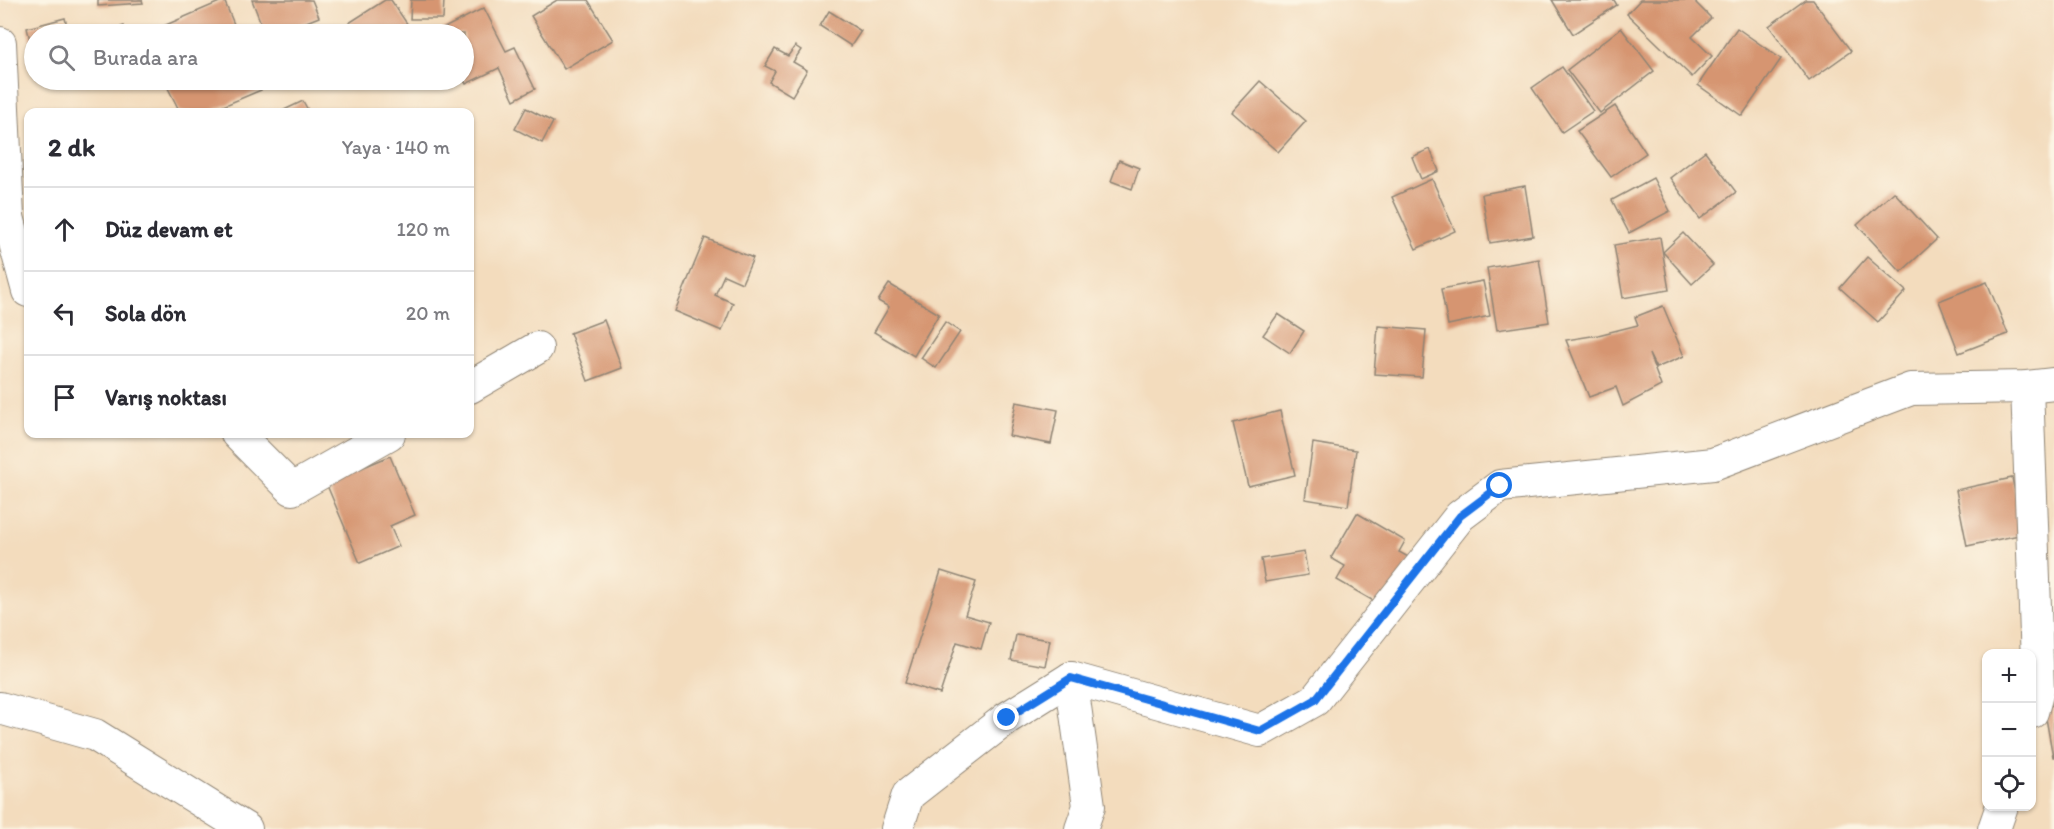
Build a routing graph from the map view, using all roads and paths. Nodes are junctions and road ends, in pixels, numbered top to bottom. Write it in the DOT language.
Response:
graph roads {
  1 [pos="0,43"];
  2 [pos="24,276"];
  3 [pos="537,348"];
  4 [pos="474,385"];
  5 [pos="2041,385"];
  6 [pos="241,438"];
  7 [pos="382,438"];
  8 [pos="1071,678"];
  9 [pos="2034,703"];
  10 [pos="0,708"];
  11 [pos="2001,811"];
  12 [pos="246,829"];
  13 [pos="897,829"];
  14 [pos="1081,829"];
  15 [pos="1994,829"];
  1 -- 2 [label="street"];
  3 -- 4 [label="street"];
  5 -- 8 [label="street"];
  5 -- 9 [label="street"];
  6 -- 7 [label="street"];
  8 -- 13 [label="street"];
  8 -- 14 [label="street"];
  10 -- 12 [label="street"];
  11 -- 15 [label="street"];
}
